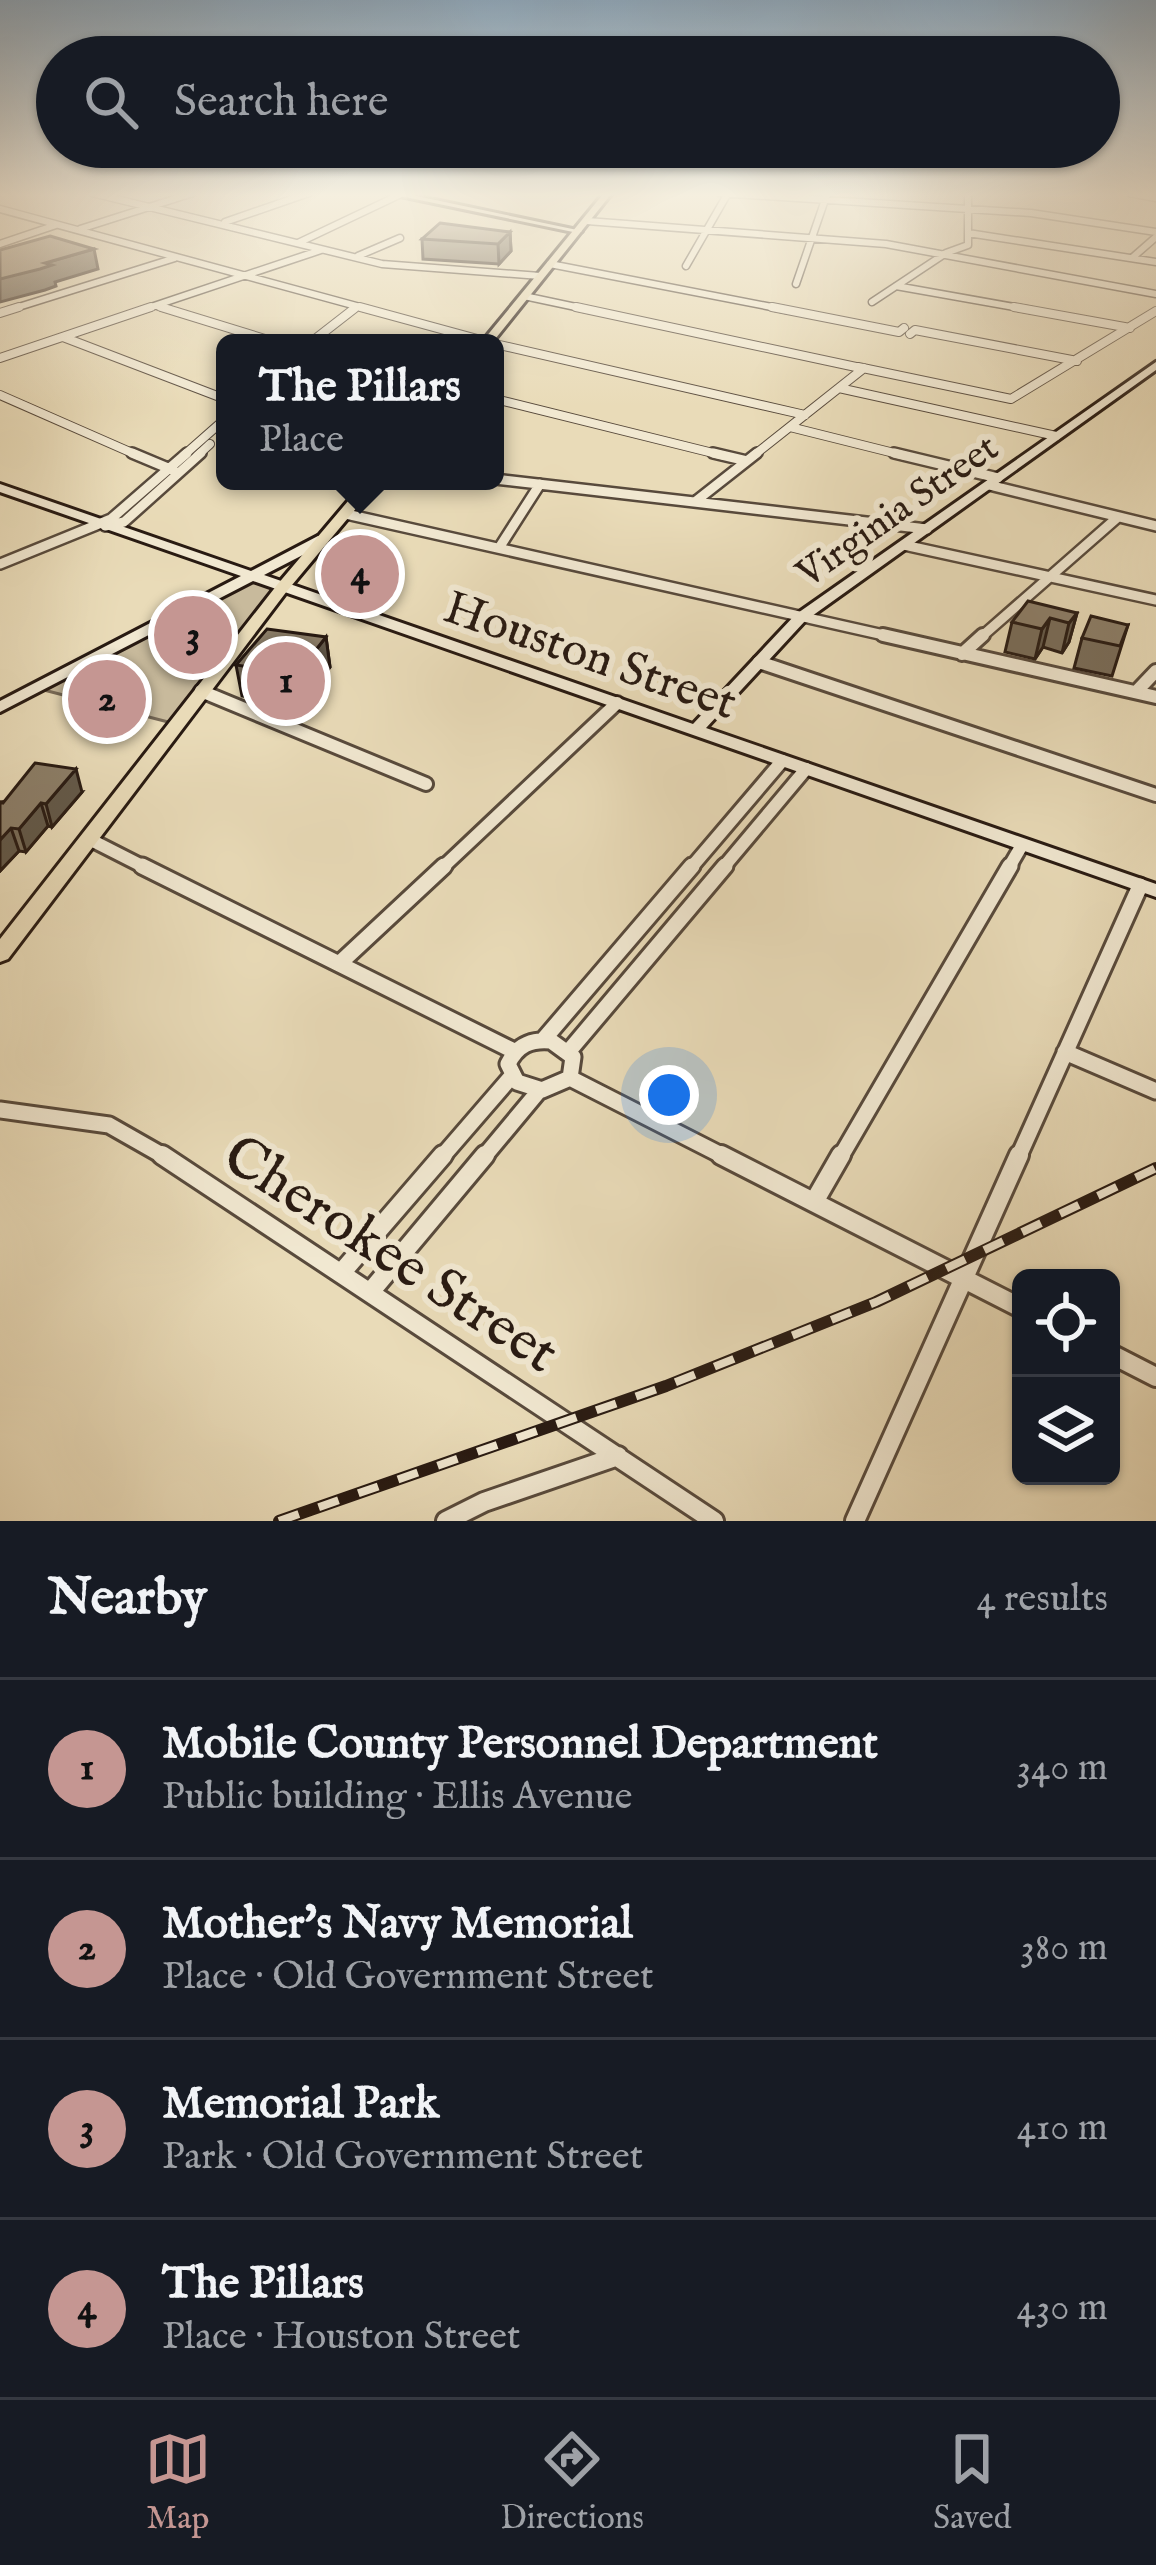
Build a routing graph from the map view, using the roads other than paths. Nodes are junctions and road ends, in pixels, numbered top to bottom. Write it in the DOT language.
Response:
graph roads {
  1 [pos="158,264"];
  2 [pos="199,264"];
  3 [pos="278,264"];
  4 [pos="385,264"];
  5 [pos="550,264"];
  6 [pos="562,264"];
  7 [pos="803,264"];
  8 [pos="929,264"];
  9 [pos="991,264"];
  10 [pos="242,276"];
  11 [pos="540,276"];
  12 [pos="796,284"];
  13 [pos="896,286"];
  14 [pos="1156,294"];
  15 [pos="524,296"];
  16 [pos="872,302"];
  17 [pos="156,305"];
  18 [pos="354,308"];
  19 [pos="1156,311"];
  20 [pos="0,313"];
  21 [pos="1130,328"];
  22 [pos="906,331"];
  23 [pos="249,334"];
  24 [pos="321,334"];
  25 [pos="329,334"];
  26 [pos="455,334"];
  27 [pos="497,334"];
  28 [pos="62,337"];
  29 [pos="504,346"];
  30 [pos="0,358"];
  31 [pos="1075,363"];
  32 [pos="1156,365"];
  33 [pos="859,368"];
  34 [pos="839,388"];
  35 [pos="0,395"];
  36 [pos="216,396"];
  37 [pos="504,401"];
  38 [pos="805,415"];
  39 [pos="790,427"];
  40 [pos="216,428"];
  41 [pos="1057,436"];
  42 [pos="216,437"];
  43 [pos="747,461"];
  44 [pos="174,470"];
  45 [pos="504,479"];
  46 [pos="993,482"];
  47 [pos="540,484"];
  48 [pos="0,488"];
  49 [pos="365,490"];
  50 [pos="696,501"];
  51 [pos="346,514"];
  52 [pos="1118,517"];
  53 [pos="102,524"];
  54 [pos="1156,526"];
  55 [pos="927,529"];
  56 [pos="323,539"];
  57 [pos="904,545"];
  58 [pos="499,548"];
  59 [pos="0,568"];
  60 [pos="252,576"];
  61 [pos="1048,577"];
  62 [pos="282,588"];
  63 [pos="1156,600"];
  64 [pos="800,617"];
  65 [pos="962,655"];
  66 [pos="759,662"];
  67 [pos="1156,671"];
  68 [pos="201,692"];
  69 [pos="1136,692"];
  70 [pos="1156,697"];
  71 [pos="617,703"];
  72 [pos="0,706"];
  73 [pos="695,731"];
  74 [pos="782,761"];
  75 [pos="806,769"];
  76 [pos="426,784"];
  77 [pos="1156,795"];
  78 [pos="89,839"];
  79 [pos="1022,845"];
  80 [pos="1148,888"];
  81 [pos="664,899"];
  82 [pos="689,909"];
  83 [pos="0,954"];
  84 [pos="340,963"];
  85 [pos="544,1040"];
  86 [pos="514,1051"];
  87 [pos="569,1051"];
  88 [pos="1065,1052"];
  89 [pos="511,1077"];
  90 [pos="570,1078"];
  91 [pos="1156,1091"];
  92 [pos="538,1092"];
  93 [pos="0,1110"];
  94 [pos="814,1202"];
  95 [pos="344,1271"];
  96 [pos="963,1279"];
  97 [pos="372,1290"];
  98 [pos="1012,1304"];
  99 [pos="1120,1359"];
  100 [pos="1156,1377"];
  101 [pos="618,1456"];
  102 [pos="446,1521"];
  103 [pos="713,1521"];
  104 [pos="855,1521"];
  1 -- 20 [label="street"];
  2 -- 10 [label="street"];
  3 -- 10 [label="street"];
  4 -- 11 [label="street"];
  5 -- 11 [label="main road"];
  6 -- 22 [label="street"];
  7 -- 12 [label="street"];
  8 -- 13 [label="street"];
  9 -- 14 [label="street"];
  10 -- 17 [label="street"];
  10 -- 18 [label="street"];
  11 -- 15 [label="main road"];
  13 -- 16 [label="street"];
  13 -- 21 [label="street"];
  15 -- 27 [label="main road"];
  15 -- 33 [label="street"];
  17 -- 23 [label="street"];
  17 -- 28 [label="street"];
  18 -- 24 [label="street"];
  18 -- 25 [label="street"];
  18 -- 26 [label="street"];
  19 -- 21 [label="street"];
  21 -- 31 [label="street"];
  28 -- 30 [label="street"];
  28 -- 36 [label="street"];
  29 -- 38 [label="street"];
  31 -- 31 [label="street"];
  31 -- 33 [label="street"];
  32 -- 41 [label="street, Virginia Street"];
  33 -- 34 [label="street"];
  34 -- 38 [label="street"];
  34 -- 41 [label="street"];
  35 -- 44 [label="street"];
  37 -- 43 [label="street"];
  38 -- 39 [label="street"];
  39 -- 43 [label="street"];
  39 -- 46 [label="street"];
  40 -- 44 [label="street"];
  41 -- 46 [label="street, Virginia Street"];
  42 -- 44 [label="street"];
  43 -- 50 [label="street"];
  44 -- 53 [label="street"];
  45 -- 47 [label="street"];
  46 -- 52 [label="street"];
  46 -- 55 [label="street, Virginia Street"];
  47 -- 50 [label="street"];
  47 -- 58 [label="street"];
  48 -- 53 [label="street, Houston Street"];
  49 -- 51 [label="main road"];
  50 -- 55 [label="street"];
  51 -- 56 [label="main road"];
  51 -- 58 [label="street"];
  52 -- 54 [label="street"];
  52 -- 61 [label="street"];
  53 -- 59 [label="street"];
  53 -- 60 [label="street, Houston Street"];
  55 -- 57 [label="street, Virginia Street"];
  56 -- 60 [label="street"];
  56 -- 62 [label="main road"];
  57 -- 61 [label="street"];
  57 -- 64 [label="street, Virginia Street"];
  58 -- 64 [label="street"];
  60 -- 62 [label="street, Houston Street"];
  60 -- 72 [label="street"];
  61 -- 63 [label="street"];
  61 -- 65 [label="street"];
  62 -- 68 [label="main road"];
  62 -- 71 [label="street, Houston Street"];
  64 -- 65 [label="street"];
  64 -- 66 [label="street, Virginia Street"];
  65 -- 69 [label="street"];
  66 -- 73 [label="street, Virginia Street"];
  66 -- 77 [label="street"];
  67 -- 69 [label="street"];
  68 -- 76 [label="street"];
  68 -- 78 [label="main road"];
  69 -- 70 [label="street"];
  71 -- 73 [label="street, Houston Street"];
  71 -- 84 [label="street"];
  73 -- 74 [label="street, Houston Street"];
  74 -- 75 [label="street, Houston Street"];
  74 -- 81 [label="street"];
  75 -- 79 [label="street, Houston Street"];
  75 -- 82 [label="street"];
  78 -- 83 [label="main road"];
  78 -- 84 [label="street"];
  79 -- 80 [label="street, Houston Street"];
  79 -- 94 [label="street"];
  80 -- 88 [label="street"];
  81 -- 82 [label="street"];
  81 -- 85 [label="street"];
  82 -- 87 [label="street"];
  84 -- 86 [label="street"];
  85 -- 86 [label="street"];
  85 -- 87 [label="street"];
  86 -- 89 [label="street"];
  87 -- 90 [label="street"];
  88 -- 91 [label="street"];
  88 -- 96 [label="street"];
  89 -- 92 [label="street"];
  89 -- 95 [label="street"];
  90 -- 92 [label="street"];
  90 -- 94 [label="street"];
  92 -- 97 [label="street"];
  93 -- 95 [label="street, Cherokee Street"];
  94 -- 96 [label="street"];
  95 -- 97 [label="street, Cherokee Street"];
  96 -- 98 [label="street"];
  96 -- 104 [label="street"];
  97 -- 101 [label="street, Cherokee Street"];
  99 -- 100 [label="street"];
  101 -- 102 [label="street"];
  101 -- 103 [label="street, Cherokee Street"];
}
